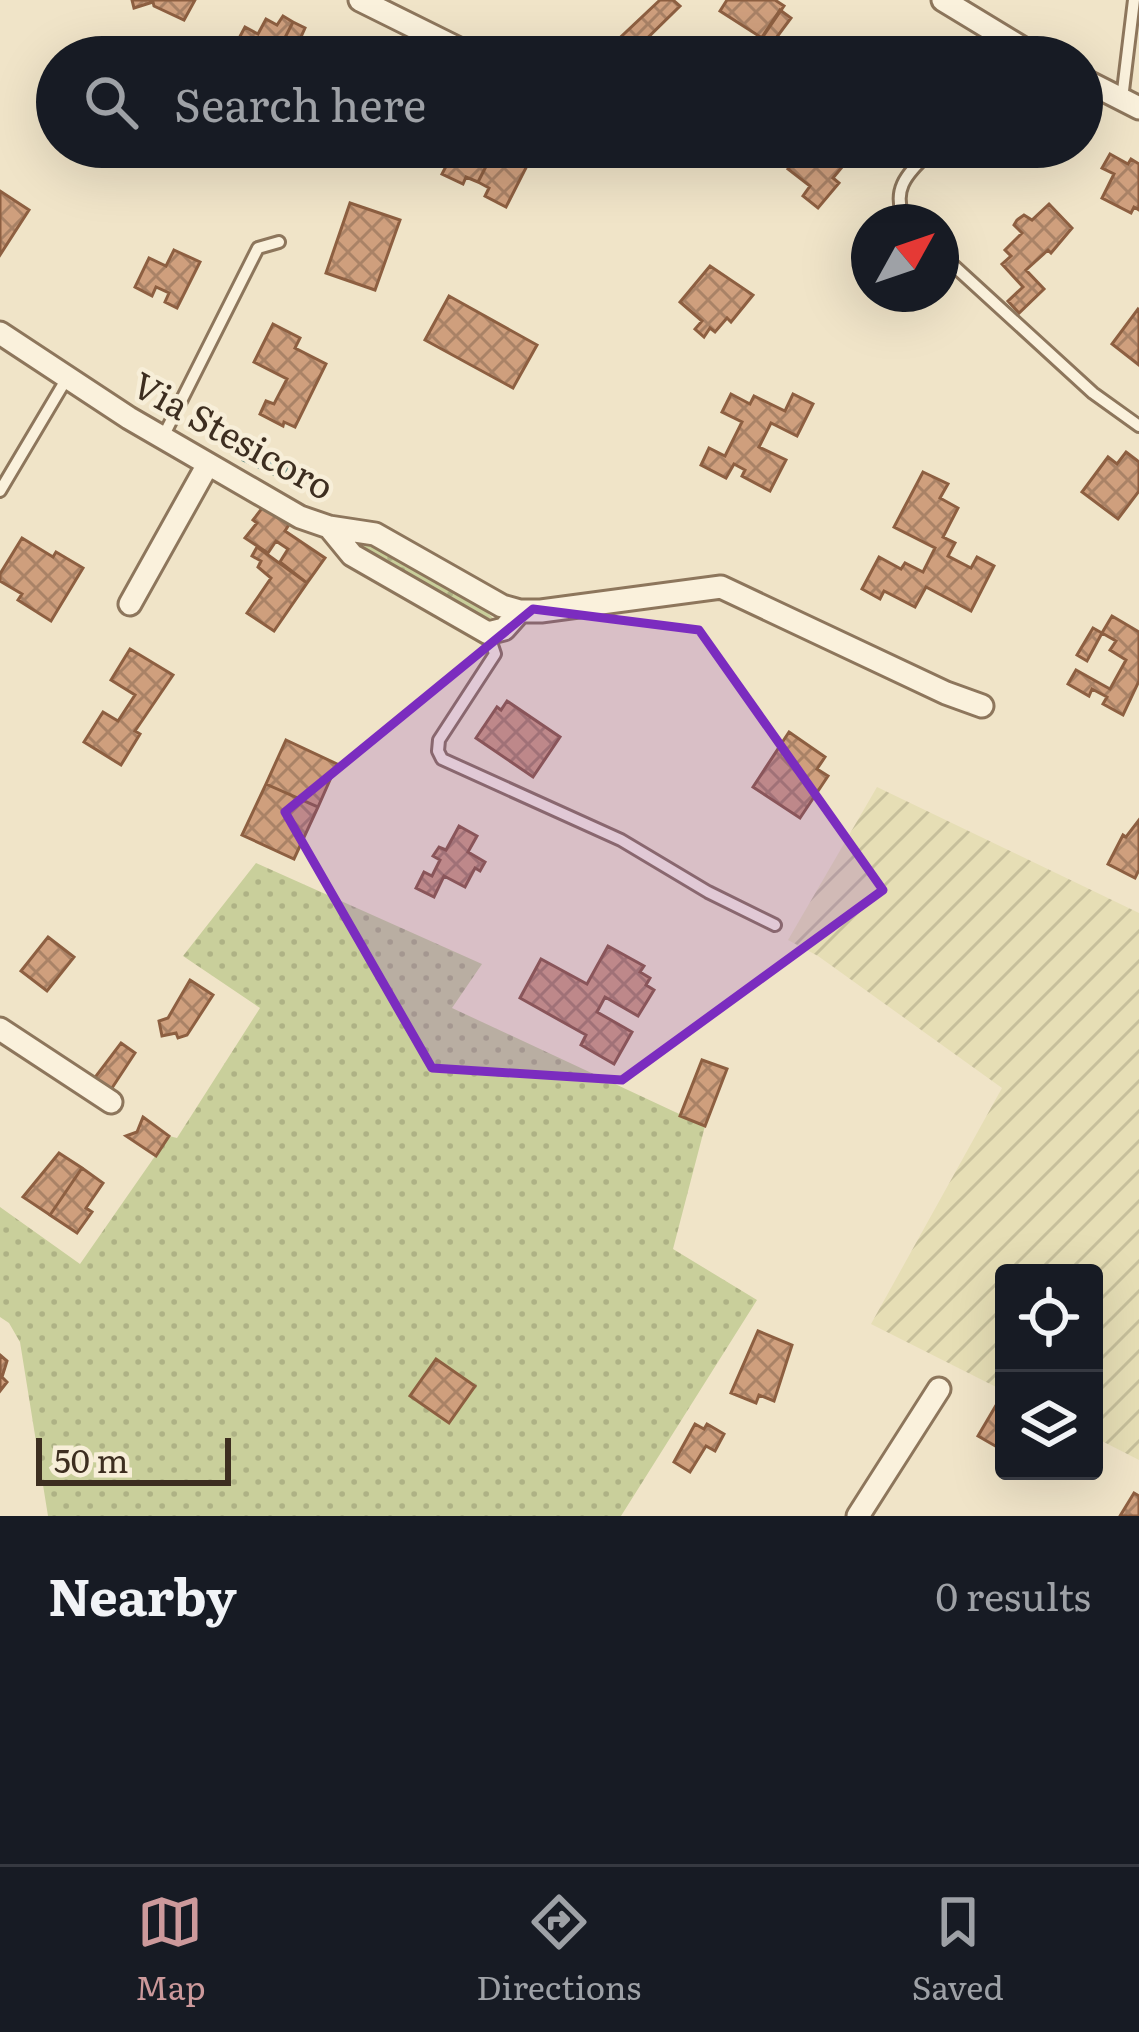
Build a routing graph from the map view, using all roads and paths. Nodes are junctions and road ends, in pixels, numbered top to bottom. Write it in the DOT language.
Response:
graph roads {
  1 [pos="360,0"];
  2 [pos="943,0"];
  3 [pos="1134,0"];
  4 [pos="975,11"];
  5 [pos="433,36"];
  6 [pos="1005,36"];
  7 [pos="1103,90"];
  8 [pos="1131,104"];
  9 [pos="917,168"];
  10 [pos="898,204"];
  11 [pos="279,242"];
  12 [pos="959,270"];
  13 [pos="0,333"];
  14 [pos="67,377"];
  15 [pos="1139,426"];
  16 [pos="163,437"];
  17 [pos="207,466"];
  18 [pos="0,491"];
  19 [pos="329,527"];
  20 [pos="130,604"];
  21 [pos="520,611"];
  22 [pos="488,633"];
  23 [pos="982,706"];
  24 [pos="775,926"];
  25 [pos="0,1029"];
  26 [pos="111,1102"];
  27 [pos="939,1389"];
  28 [pos="858,1516"];
  1 -- 5 [label="street"];
  2 -- 4 [label="street"];
  3 -- 8 [label="lane"];
  4 -- 6 [label="street"];
  7 -- 8 [label="street"];
  9 -- 10 [label="lane"];
  11 -- 16 [label="lane"];
  12 -- 15 [label="lane"];
  13 -- 14 [label="street, Via Stesicoro"];
  14 -- 16 [label="street, Via Stesicoro"];
  14 -- 18 [label="lane"];
  16 -- 17 [label="street, Via Stesicoro"];
  17 -- 19 [label="street, Via Stesicoro"];
  17 -- 20 [label="street"];
  19 -- 21 [label="street, Via Stesicoro"];
  19 -- 22 [label="street"];
  21 -- 22 [label="street"];
  21 -- 23 [label="street, Via Stesicoro"];
  22 -- 24 [label="lane"];
  25 -- 26 [label="street"];
  27 -- 28 [label="street"];
}
